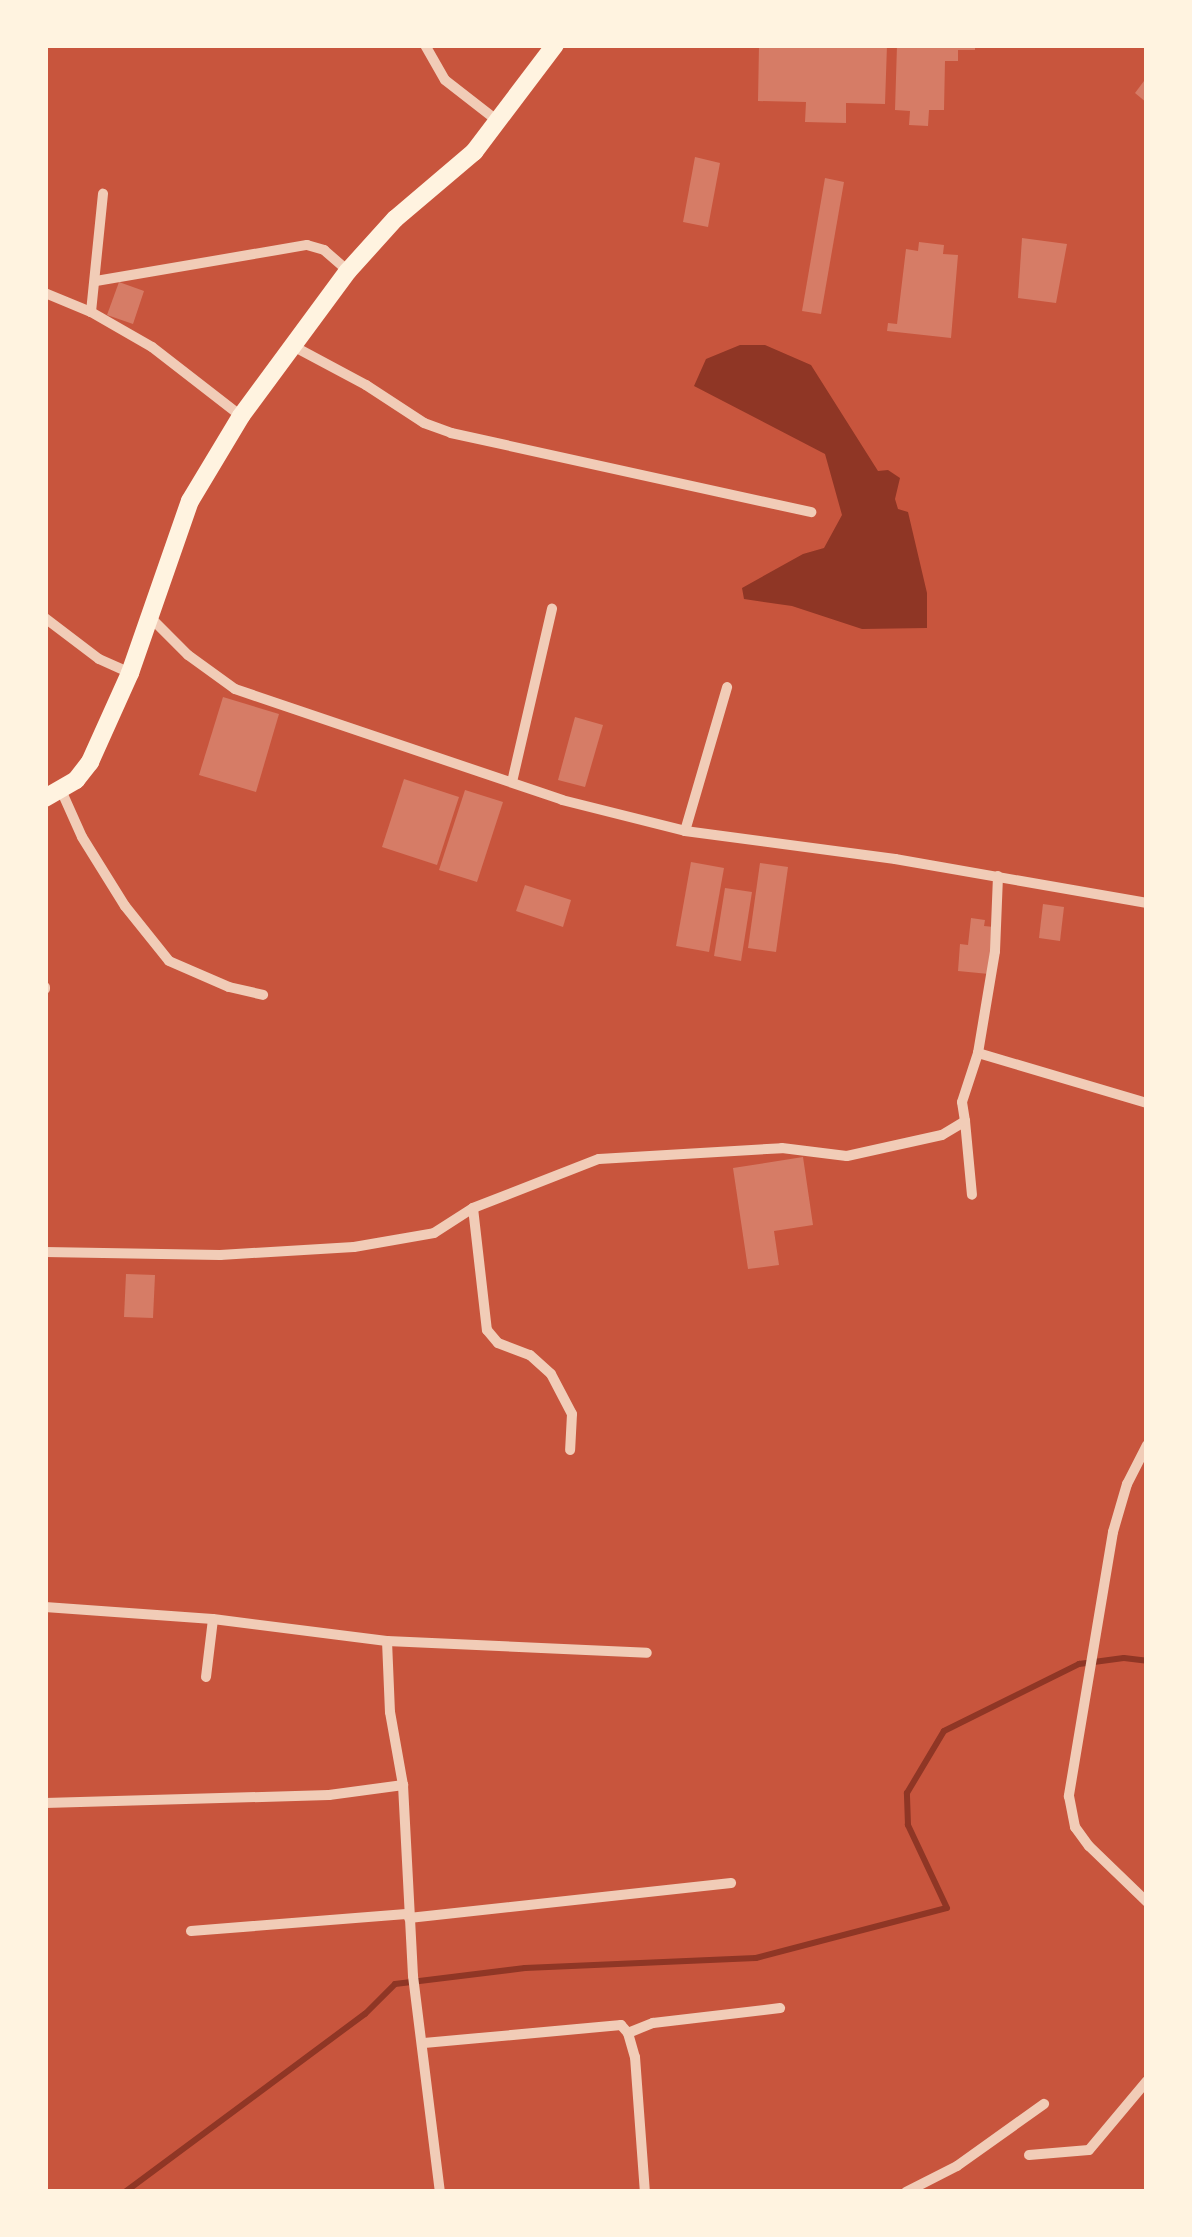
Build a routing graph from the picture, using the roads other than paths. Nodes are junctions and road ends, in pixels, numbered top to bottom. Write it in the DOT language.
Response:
graph roads {
  1 [pos="425,45"];
  2 [pos="555,45"];
  3 [pos="500,122"];
  4 [pos="104,194"];
  5 [pos="348,271"];
  6 [pos="96,281"];
  7 [pos="45,293"];
  8 [pos="91,312"];
  9 [pos="292,346"];
  10 [pos="241,416"];
  11 [pos="811,512"];
  12 [pos="552,609"];
  13 [pos="149,617"];
  14 [pos="45,618"];
  15 [pos="130,673"];
  16 [pos="727,687"];
  17 [pos="512,782"];
  18 [pos="53,794"];
  19 [pos="685,831"];
  20 [pos="998,876"];
  21 [pos="1147,903"];
  22 [pos="263,995"];
  23 [pos="978,1053"];
  24 [pos="1147,1103"];
  25 [pos="965,1120"];
  26 [pos="972,1195"];
  27 [pos="474,1208"];
  28 [pos="45,1252"];
  29 [pos="1147,1445"];
  30 [pos="570,1450"];
  31 [pos="45,1607"];
  32 [pos="213,1620"];
  33 [pos="388,1641"];
  34 [pos="647,1653"];
  35 [pos="206,1677"];
  36 [pos="403,1785"];
  37 [pos="45,1804"];
  38 [pos="731,1882"];
  39 [pos="1147,1902"];
  40 [pos="409,1916"];
  41 [pos="191,1932"];
  42 [pos="780,2008"];
  43 [pos="628,2033"];
  44 [pos="424,2043"];
  45 [pos="1147,2081"];
  46 [pos="1044,2104"];
  47 [pos="1029,2155"];
  48 [pos="936,2178"];
  49 [pos="440,2192"];
  50 [pos="645,2192"];
  51 [pos="906,2192"];
  52 [pos="937,2192"];
  1 -- 3 [label="street"];
  2 -- 3 [label="highway"];
  3 -- 5 [label="highway"];
  4 -- 6 [label="street"];
  5 -- 6 [label="street"];
  5 -- 9 [label="highway"];
  6 -- 8 [label="street"];
  7 -- 8 [label="street"];
  8 -- 10 [label="street"];
  9 -- 10 [label="highway"];
  9 -- 11 [label="street"];
  10 -- 13 [label="highway"];
  12 -- 17 [label="street"];
  13 -- 15 [label="highway"];
  13 -- 17 [label="street"];
  14 -- 15 [label="street"];
  15 -- 18 [label="highway"];
  16 -- 19 [label="street"];
  17 -- 19 [label="street"];
  18 -- 22 [label="street"];
  19 -- 20 [label="street"];
  20 -- 21 [label="street"];
  20 -- 23 [label="street"];
  23 -- 24 [label="street"];
  23 -- 25 [label="street"];
  25 -- 26 [label="street"];
  25 -- 27 [label="street"];
  27 -- 28 [label="street"];
  27 -- 30 [label="street"];
  29 -- 39 [label="street"];
  31 -- 32 [label="street"];
  32 -- 33 [label="street"];
  32 -- 35 [label="street"];
  33 -- 34 [label="street"];
  33 -- 36 [label="street"];
  36 -- 37 [label="street"];
  36 -- 40 [label="street"];
  38 -- 40 [label="street"];
  40 -- 41 [label="street"];
  40 -- 44 [label="street"];
  42 -- 43 [label="street"];
  43 -- 44 [label="street"];
  43 -- 50 [label="street"];
  44 -- 49 [label="street"];
  45 -- 47 [label="street"];
  46 -- 48 [label="street"];
  48 -- 51 [label="street"];
  48 -- 52 [label="street"];
}
